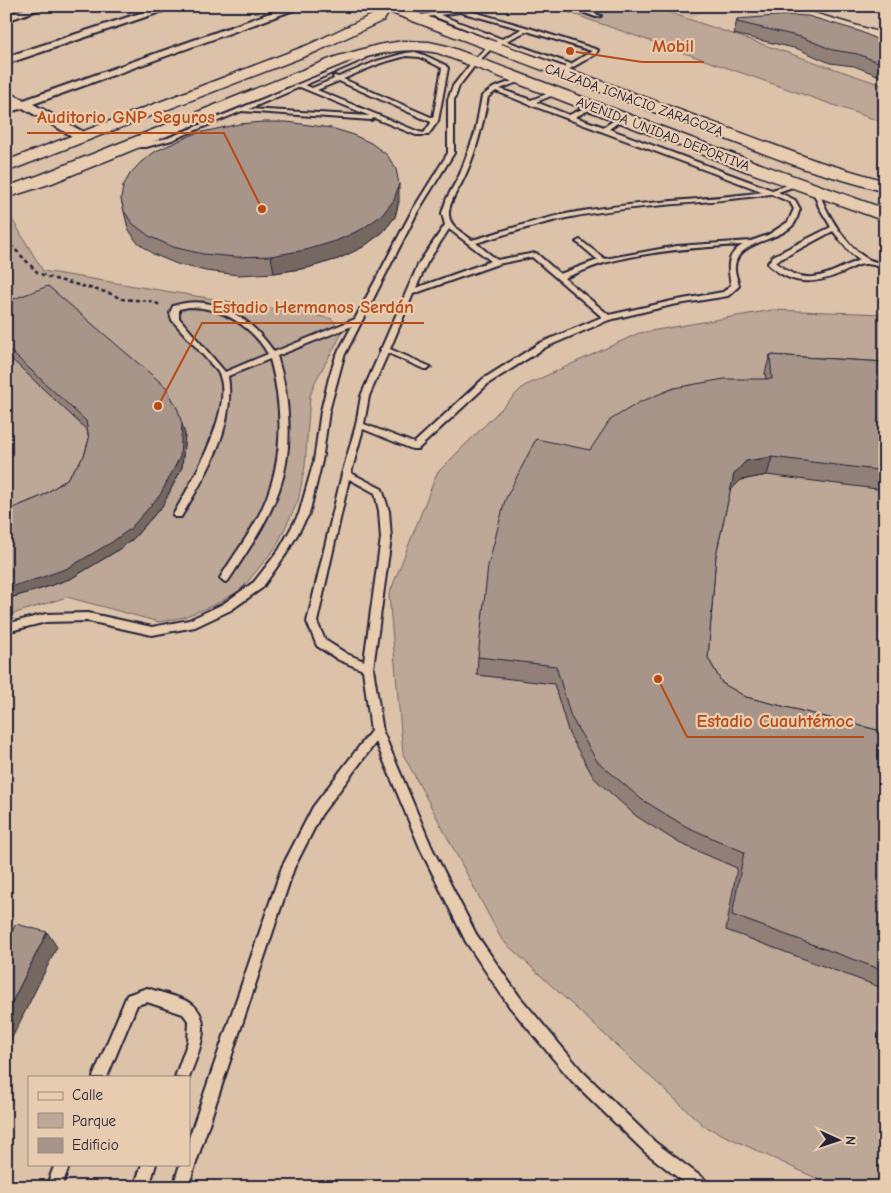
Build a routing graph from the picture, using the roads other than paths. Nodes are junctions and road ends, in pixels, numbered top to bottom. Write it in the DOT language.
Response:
graph roads {
  1 [pos="44,6"];
  2 [pos="173,6"];
  3 [pos="300,6"];
  4 [pos="382,6"];
  5 [pos="386,6"];
  6 [pos="568,6"];
  7 [pos="774,6"];
  8 [pos="598,16"];
  9 [pos="6,18"];
  10 [pos="436,20"];
  11 [pos="527,29"];
  12 [pos="885,39"];
  13 [pos="313,48"];
  14 [pos="367,51"];
  15 [pos="489,51"];
  16 [pos="340,60"];
  17 [pos="6,61"];
  18 [pos="565,69"];
  19 [pos="327,74"];
  20 [pos="338,78"];
  21 [pos="520,80"];
  22 [pos="300,85"];
  23 [pos="496,89"];
  24 [pos="313,90"];
  25 [pos="554,93"];
  26 [pos="6,94"];
  27 [pos="530,103"];
  28 [pos="25,104"];
  29 [pos="592,107"];
  30 [pos="6,110"];
  31 [pos="239,110"];
  32 [pos="569,117"];
  33 [pos="621,118"];
  34 [pos="381,119"];
  35 [pos="435,121"];
  36 [pos="604,130"];
  37 [pos="83,137"];
  38 [pos="131,145"];
  39 [pos="56,148"];
  40 [pos="681,149"];
  41 [pos="811,165"];
  42 [pos="6,167"];
  43 [pos="75,167"];
  44 [pos="738,171"];
  45 [pos="798,184"];
  46 [pos="885,187"];
  47 [pos="816,191"];
  48 [pos="774,192"];
  49 [pos="6,193"];
  50 [pos="885,195"];
  51 [pos="885,215"];
  52 [pos="448,225"];
  53 [pos="834,228"];
  54 [pos="472,242"];
  55 [pos="580,242"];
  56 [pos="752,243"];
  57 [pos="603,261"];
  58 [pos="864,261"];
  59 [pos="496,262"];
  60 [pos="885,266"];
  61 [pos="560,277"];
  62 [pos="410,293"];
  63 [pos="607,318"];
  64 [pos="357,321"];
  65 [pos="384,349"];
  66 [pos="272,356"];
  67 [pos="427,368"];
  68 [pos="224,375"];
  69 [pos="360,425"];
  70 [pos="346,474"];
  71 [pos="178,515"];
  72 [pos="225,578"];
  73 [pos="6,628"];
  74 [pos="368,668"];
  75 [pos="378,732"];
  76 [pos="100,1076"];
  77 [pos="182,1076"];
  78 [pos="190,1156"];
  79 [pos="62,1166"];
  80 [pos="148,1166"];
  81 [pos="186,1166"];
  82 [pos="54,1187"];
  83 [pos="141,1187"];
  84 [pos="180,1187"];
  85 [pos="703,1187"];
  1 -- 9 [label="street"];
  2 -- 17 [label="street"];
  3 -- 28 [label="street"];
  4 -- 13 [label="street"];
  5 -- 10 [label="street, CALZADA IGNACIO ZARAGOZA"];
  6 -- 8 [label="lane"];
  7 -- 12 [label="street"];
  10 -- 11 [label="lane"];
  10 -- 15 [label="street, CALZADA IGNACIO ZARAGOZA"];
  11 -- 15 [label="lane"];
  11 -- 18 [label="lane"];
  13 -- 16 [label="street"];
  13 -- 37 [label="street"];
  14 -- 15 [label="street, AVENIDA UNIDAD DEPORTIVA"];
  14 -- 16 [label="street, AVENIDA UNIDAD DEPORTIVA"];
  14 -- 19 [label="lane"];
  15 -- 18 [label="street, CALZADA IGNACIO ZARAGOZA"];
  15 -- 21 [label="street, AVENIDA UNIDAD DEPORTIVA"];
  15 -- 64 [label="lane"];
  16 -- 38 [label="street, AVENIDA UNIDAD DEPORTIVA"];
  18 -- 41 [label="street, CALZADA IGNACIO ZARAGOZA"];
  19 -- 20 [label="lane"];
  19 -- 22 [label="lane"];
  20 -- 24 [label="lane"];
  20 -- 35 [label="lane"];
  20 -- 35 [label="lane"];
  21 -- 23 [label="lane"];
  21 -- 25 [label="street, AVENIDA UNIDAD DEPORTIVA"];
  22 -- 24 [label="lane"];
  22 -- 31 [label="lane"];
  23 -- 27 [label="lane"];
  23 -- 52 [label="lane"];
  24 -- 34 [label="lane"];
  25 -- 27 [label="lane"];
  25 -- 29 [label="street, AVENIDA UNIDAD DEPORTIVA"];
  26 -- 28 [label="street"];
  27 -- 32 [label="lane"];
  28 -- 30 [label="street"];
  28 -- 37 [label="street"];
  29 -- 32 [label="lane"];
  29 -- 33 [label="street, AVENIDA UNIDAD DEPORTIVA"];
  31 -- 34 [label="lane"];
  31 -- 38 [label="lane"];
  32 -- 36 [label="lane"];
  33 -- 36 [label="lane"];
  33 -- 40 [label="street, AVENIDA UNIDAD DEPORTIVA"];
  34 -- 35 [label="lane"];
  36 -- 40 [label="lane"];
  37 -- 39 [label="street"];
  38 -- 43 [label="street, AVENIDA UNIDAD DEPORTIVA"];
  39 -- 42 [label="street"];
  39 -- 43 [label="street"];
  40 -- 44 [label="street, AVENIDA UNIDAD DEPORTIVA"];
  40 -- 44 [label="lane"];
  41 -- 46 [label="street, CALZADA IGNACIO ZARAGOZA"];
  41 -- 50 [label="street"];
  43 -- 49 [label="street, AVENIDA UNIDAD DEPORTIVA"];
  44 -- 45 [label="street, AVENIDA UNIDAD DEPORTIVA"];
  44 -- 48 [label="lane"];
  45 -- 47 [label="street, AVENIDA UNIDAD DEPORTIVA"];
  45 -- 48 [label="lane"];
  47 -- 51 [label="street, AVENIDA UNIDAD DEPORTIVA"];
  47 -- 53 [label="lane"];
  48 -- 54 [label="lane"];
  48 -- 56 [label="lane"];
  52 -- 54 [label="lane"];
  52 -- 62 [label="lane"];
  53 -- 58 [label="lane"];
  53 -- 58 [label="lane"];
  54 -- 59 [label="lane"];
  55 -- 57 [label="lane"];
  56 -- 57 [label="lane"];
  56 -- 63 [label="lane"];
  57 -- 61 [label="lane"];
  58 -- 60 [label="lane"];
  59 -- 61 [label="lane"];
  59 -- 62 [label="lane"];
  61 -- 63 [label="lane"];
  62 -- 65 [label="lane"];
  63 -- 69 [label="lane"];
  64 -- 66 [label="lane"];
  64 -- 73 [label="lane"];
  65 -- 67 [label="lane"];
  65 -- 69 [label="lane"];
  66 -- 68 [label="lane"];
  66 -- 68 [label="lane"];
  66 -- 72 [label="lane"];
  68 -- 71 [label="lane"];
  69 -- 70 [label="lane"];
  70 -- 74 [label="lane"];
  70 -- 74 [label="lane"];
  74 -- 75 [label="lane"];
  75 -- 78 [label="lane"];
  75 -- 85 [label="lane"];
  76 -- 77 [label="lane"];
  79 -- 82 [label="lane"];
  80 -- 83 [label="lane"];
  81 -- 84 [label="lane"];
}
